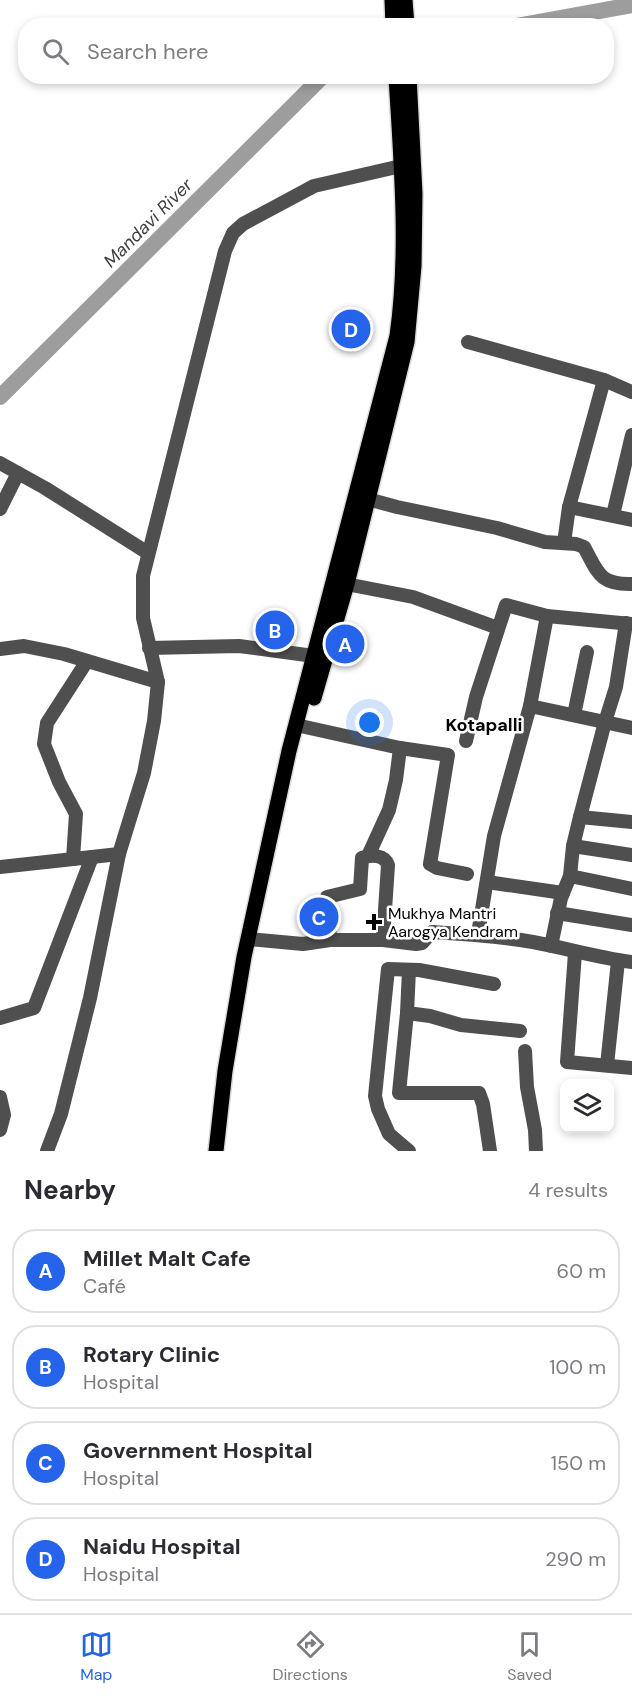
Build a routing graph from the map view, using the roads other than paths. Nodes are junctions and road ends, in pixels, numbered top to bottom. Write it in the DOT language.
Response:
graph roads {
  1 [pos="392,0"];
  2 [pos="405,0"];
  3 [pos="393,18"];
  4 [pos="406,18"];
  5 [pos="397,84"];
  6 [pos="409,84"];
  7 [pos="407,166"];
  8 [pos="468,342"];
  9 [pos="604,380"];
  10 [pos="632,392"];
  11 [pos="632,435"];
  12 [pos="0,463"];
  13 [pos="18,473"];
  14 [pos="362,497"];
  15 [pos="569,507"];
  16 [pos="0,509"];
  17 [pos="613,515"];
  18 [pos="632,520"];
  19 [pos="564,543"];
  20 [pos="148,553"];
  21 [pos="341,583"];
  22 [pos="632,584"];
  23 [pos="547,616"];
  24 [pos="629,623"];
  25 [pos="498,628"];
  26 [pos="149,648"];
  27 [pos="0,649"];
  28 [pos="587,652"];
  29 [pos="314,656"];
  30 [pos="87,661"];
  31 [pos="158,682"];
  32 [pos="530,706"];
  33 [pos="574,715"];
  34 [pos="604,722"];
  35 [pos="300,727"];
  36 [pos="632,728"];
  37 [pos="466,741"];
  38 [pos="400,748"];
  39 [pos="580,817"];
  40 [pos="632,822"];
  41 [pos="573,846"];
  42 [pos="119,854"];
  43 [pos="632,855"];
  44 [pos="369,856"];
  45 [pos="92,857"];
  46 [pos="73,859"];
  47 [pos="0,867"];
  48 [pos="467,874"];
  49 [pos="570,876"];
  50 [pos="486,882"];
  51 [pos="632,889"];
  52 [pos="563,893"];
  53 [pos="557,913"];
  54 [pos="632,926"];
  55 [pos="478,934"];
  56 [pos="248,939"];
  57 [pos="330,940"];
  58 [pos="383,940"];
  59 [pos="551,946"];
  60 [pos="575,953"];
  61 [pos="625,962"];
  62 [pos="409,970"];
  63 [pos="494,984"];
  64 [pos="407,1012"];
  65 [pos="1,1021"];
  66 [pos="520,1031"];
  67 [pos="525,1051"];
  68 [pos="607,1065"];
  69 [pos="632,1068"];
  70 [pos="0,1096"];
  71 [pos="0,1130"];
  72 [pos="47,1151"];
  73 [pos="216,1151"];
  74 [pos="409,1151"];
  75 [pos="490,1151"];
  76 [pos="536,1151"];
  1 -- 3 [label="main road"];
  2 -- 4 [label="main road"];
  5 -- 7 [label="main road"];
  6 -- 7 [label="main road"];
  7 -- 14 [label="main road"];
  7 -- 20 [label="street"];
  8 -- 9 [label="street"];
  9 -- 10 [label="street"];
  9 -- 15 [label="street"];
  11 -- 17 [label="street"];
  12 -- 13 [label="street"];
  13 -- 16 [label="street"];
  13 -- 20 [label="street"];
  14 -- 19 [label="street"];
  14 -- 21 [label="main road"];
  15 -- 17 [label="street"];
  15 -- 19 [label="street"];
  17 -- 18 [label="street"];
  19 -- 22 [label="street"];
  20 -- 26 [label="street"];
  21 -- 25 [label="street"];
  21 -- 29 [label="main road"];
  21 -- 35 [label="main road"];
  23 -- 24 [label="street"];
  23 -- 25 [label="street"];
  23 -- 32 [label="street"];
  24 -- 34 [label="street"];
  25 -- 37 [label="street"];
  26 -- 29 [label="street"];
  26 -- 31 [label="street"];
  27 -- 30 [label="street"];
  28 -- 33 [label="street"];
  29 -- 35 [label="main road"];
  30 -- 31 [label="street"];
  30 -- 46 [label="street"];
  31 -- 42 [label="street"];
  32 -- 33 [label="street"];
  32 -- 50 [label="street"];
  33 -- 34 [label="street"];
  34 -- 36 [label="street"];
  34 -- 39 [label="street"];
  35 -- 38 [label="street"];
  35 -- 56 [label="main road"];
  38 -- 44 [label="street"];
  38 -- 48 [label="street"];
  39 -- 40 [label="street"];
  39 -- 41 [label="street"];
  41 -- 43 [label="street"];
  41 -- 49 [label="street"];
  42 -- 45 [label="street"];
  42 -- 72 [label="street"];
  44 -- 57 [label="street"];
  44 -- 58 [label="street"];
  45 -- 46 [label="street"];
  45 -- 65 [label="street"];
  46 -- 47 [label="street"];
  49 -- 51 [label="street"];
  49 -- 52 [label="street"];
  50 -- 52 [label="street"];
  50 -- 55 [label="street"];
  52 -- 53 [label="street"];
  53 -- 54 [label="street"];
  53 -- 59 [label="street"];
  55 -- 58 [label="street"];
  55 -- 59 [label="street"];
  56 -- 57 [label="street"];
  56 -- 73 [label="main road"];
  57 -- 58 [label="street"];
  59 -- 60 [label="street"];
  60 -- 61 [label="street"];
  60 -- 68 [label="street"];
  61 -- 68 [label="street"];
  62 -- 63 [label="street"];
  62 -- 64 [label="street"];
  62 -- 74 [label="street"];
  64 -- 66 [label="street"];
  64 -- 75 [label="street"];
  67 -- 76 [label="street"];
  68 -- 69 [label="street"];
  70 -- 71 [label="street"];
}
